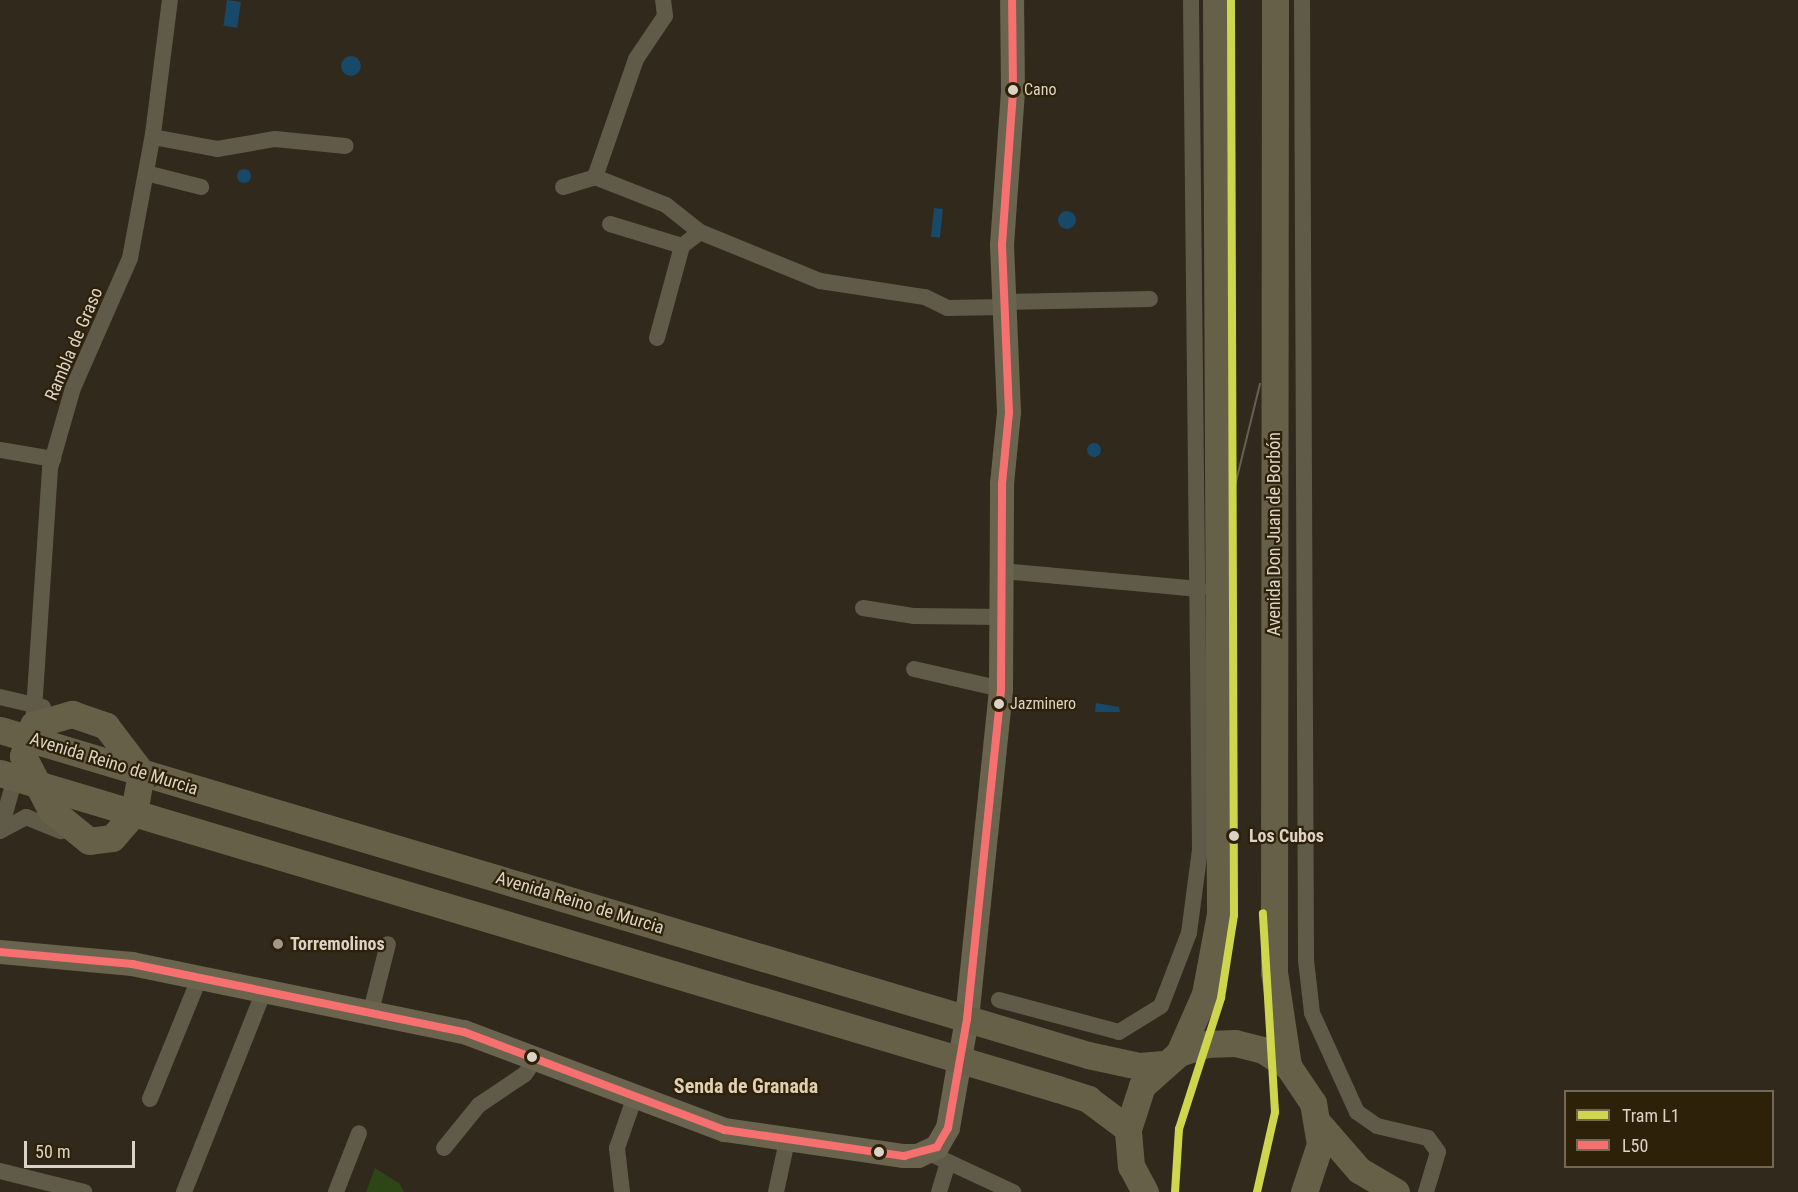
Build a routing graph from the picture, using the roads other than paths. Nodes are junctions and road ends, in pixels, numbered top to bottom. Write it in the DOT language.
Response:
graph roads {
  1 [pos="170,0"];
  2 [pos="663,0"];
  3 [pos="1012,0"];
  4 [pos="1191,0"];
  5 [pos="1216,0"];
  6 [pos="1275,0"];
  7 [pos="1302,0"];
  8 [pos="153,137"];
  9 [pos="346,146"];
  10 [pos="146,173"];
  11 [pos="595,177"];
  12 [pos="201,187"];
  13 [pos="563,187"];
  14 [pos="610,224"];
  15 [pos="700,232"];
  16 [pos="682,246"];
  17 [pos="1150,299"];
  18 [pos="1004,305"];
  19 [pos="657,338"];
  20 [pos="0,450"];
  21 [pos="53,459"];
  22 [pos="1002,571"];
  23 [pos="1199,589"];
  24 [pos="863,608"];
  25 [pos="1004,617"];
  26 [pos="914,669"];
  27 [pos="1000,689"];
  28 [pos="0,697"];
  29 [pos="0,730"];
  30 [pos="24,751"];
  31 [pos="141,772"];
  32 [pos="134,813"];
  33 [pos="0,831"];
  34 [pos="89,841"];
  35 [pos="388,944"];
  36 [pos="0,952"];
  37 [pos="199,979"];
  38 [pos="263,993"];
  39 [pos="999,1000"];
  40 [pos="370,1015"];
  41 [pos="967,1019"];
  42 [pos="537,1057"];
  43 [pos="1170,1058"];
  44 [pos="960,1060"];
  45 [pos="1288,1066"];
  46 [pos="150,1099"];
  47 [pos="634,1099"];
  48 [pos="1319,1124"];
  49 [pos="1128,1129"];
  50 [pos="359,1133"];
  51 [pos="787,1141"];
  52 [pos="444,1148"];
  53 [pos="939,1158"];
  54 [pos="0,1171"];
  55 [pos="84,1192"];
  56 [pos="184,1192"];
  57 [pos="336,1192"];
  58 [pos="622,1192"];
  59 [pos="776,1192"];
  60 [pos="939,1192"];
  61 [pos="1012,1192"];
  62 [pos="1145,1192"];
  63 [pos="1304,1192"];
  64 [pos="1396,1192"];
  65 [pos="1426,1192"];
  1 -- 8 [label="street, Rambla de Graso"];
  2 -- 11 [label="street"];
  3 -- 18 [label="street"];
  4 -- 23 [label="street"];
  5 -- 43 [label="main road"];
  6 -- 45 [label="main road, Avenida Don Juan de Borbón"];
  7 -- 65 [label="street"];
  8 -- 9 [label="street"];
  8 -- 10 [label="street, Rambla de Graso"];
  10 -- 12 [label="street"];
  10 -- 21 [label="street, Rambla de Graso"];
  11 -- 13 [label="street"];
  11 -- 15 [label="street"];
  14 -- 16 [label="street"];
  15 -- 16 [label="street"];
  15 -- 18 [label="street"];
  16 -- 19 [label="street"];
  17 -- 18 [label="street"];
  18 -- 22 [label="street"];
  20 -- 21 [label="street"];
  21 -- 30 [label="street, Rambla de Graso"];
  22 -- 23 [label="street"];
  22 -- 25 [label="street"];
  23 -- 39 [label="street"];
  24 -- 25 [label="street"];
  25 -- 27 [label="street"];
  26 -- 27 [label="street"];
  27 -- 41 [label="street"];
  28 -- 30 [label="street"];
  29 -- 30 [label="main road, Avenida Reino de Murcia"];
  30 -- 31 [label="main road, Avenida Reino de Murcia"];
  30 -- 31 [label="main road"];
  30 -- 32 [label="main road, Avenida Reino de Murcia"];
  30 -- 33 [label="street, Rambla de Graso"];
  30 -- 34 [label="main road"];
  31 -- 32 [label="main road"];
  31 -- 41 [label="main road, Avenida Reino de Murcia"];
  32 -- 34 [label="main road"];
  32 -- 44 [label="main road, Avenida Reino de Murcia"];
  33 -- 34 [label="street"];
  35 -- 40 [label="street"];
  36 -- 37 [label="street"];
  37 -- 38 [label="street"];
  37 -- 46 [label="street"];
  38 -- 40 [label="street"];
  38 -- 56 [label="street"];
  40 -- 42 [label="street"];
  41 -- 43 [label="main road, Avenida Reino de Murcia"];
  41 -- 44 [label="street"];
  42 -- 47 [label="street"];
  42 -- 52 [label="street"];
  43 -- 45 [label="main road, Avenida Reino de Murcia"];
  43 -- 49 [label="main road"];
  44 -- 49 [label="main road, Avenida Reino de Murcia"];
  44 -- 53 [label="street"];
  45 -- 48 [label="main road"];
  47 -- 51 [label="street"];
  47 -- 58 [label="street"];
  48 -- 63 [label="main road"];
  48 -- 64 [label="main road"];
  49 -- 62 [label="main road"];
  50 -- 57 [label="street"];
  51 -- 53 [label="street"];
  51 -- 59 [label="street"];
  53 -- 60 [label="street"];
  53 -- 61 [label="street"];
  54 -- 55 [label="street"];
}
